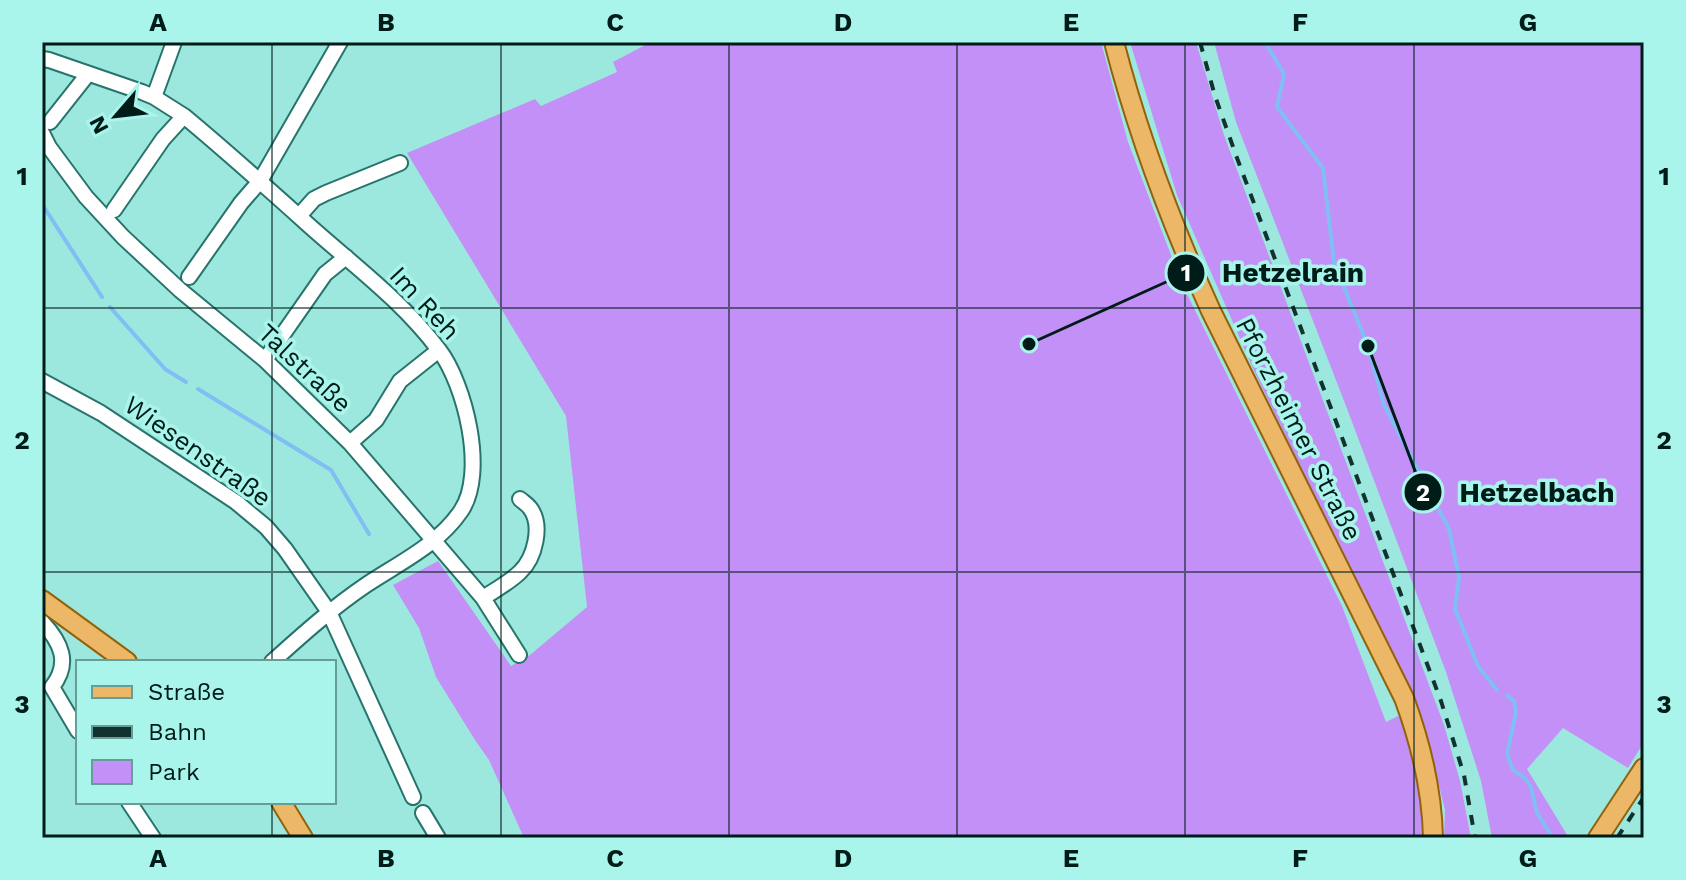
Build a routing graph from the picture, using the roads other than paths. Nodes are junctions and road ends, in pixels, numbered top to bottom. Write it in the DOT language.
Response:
graph roads {
  1 [pos="174,42"];
  2 [pos="340,42"];
  3 [pos="1114,42"];
  4 [pos="42,59"];
  5 [pos="88,74"];
  6 [pos="154,97"];
  7 [pos="184,116"];
  8 [pos="46,128"];
  9 [pos="400,163"];
  10 [pos="260,181"];
  11 [pos="114,210"];
  12 [pos="299,216"];
  13 [pos="346,257"];
  14 [pos="189,277"];
  15 [pos="439,350"];
  16 [pos="270,354"];
  17 [pos="42,381"];
  18 [pos="350,443"];
  19 [pos="520,499"];
  20 [pos="434,540"];
  21 [pos="483,598"];
  22 [pos="42,600"];
  23 [pos="329,612"];
  24 [pos="42,622"];
  25 [pos="519,655"];
  26 [pos="124,660"];
  27 [pos="274,660"];
  28 [pos="47,690"];
  29 [pos="76,728"];
  30 [pos="1644,768"];
  31 [pos="413,797"];
  32 [pos="130,804"];
  33 [pos="282,804"];
  34 [pos="423,813"];
  35 [pos="153,838"];
  36 [pos="303,838"];
  37 [pos="438,838"];
  38 [pos="1433,838"];
  39 [pos="1598,838"];
  1 -- 6 [label="street"];
  2 -- 10 [label="street"];
  3 -- 38 [label="main road, Pforzheimer Straße"];
  4 -- 5 [label="street, Im Reh"];
  5 -- 6 [label="street, Im Reh"];
  5 -- 8 [label="street"];
  6 -- 7 [label="street, Im Reh"];
  7 -- 10 [label="street, Im Reh"];
  7 -- 11 [label="street"];
  8 -- 16 [label="street, Talstraße"];
  9 -- 12 [label="street"];
  10 -- 12 [label="street, Im Reh"];
  10 -- 14 [label="street"];
  12 -- 13 [label="street, Im Reh"];
  13 -- 15 [label="street, Im Reh"];
  13 -- 16 [label="street"];
  15 -- 18 [label="street"];
  15 -- 20 [label="street, Im Reh"];
  16 -- 18 [label="street, Talstraße"];
  17 -- 23 [label="street, Wiesenstraße"];
  18 -- 20 [label="street, Talstraße"];
  19 -- 21 [label="street"];
  20 -- 21 [label="street, Talstraße"];
  20 -- 23 [label="street, Im Reh"];
  21 -- 25 [label="street, Talstraße"];
  22 -- 26 [label="main road"];
  23 -- 27 [label="street, Im Reh"];
  23 -- 31 [label="street, Wiesenstraße"];
  24 -- 28 [label="street"];
  28 -- 29 [label="street"];
  30 -- 39 [label="main road"];
  32 -- 35 [label="street"];
  33 -- 36 [label="main road"];
  34 -- 37 [label="street"];
}
